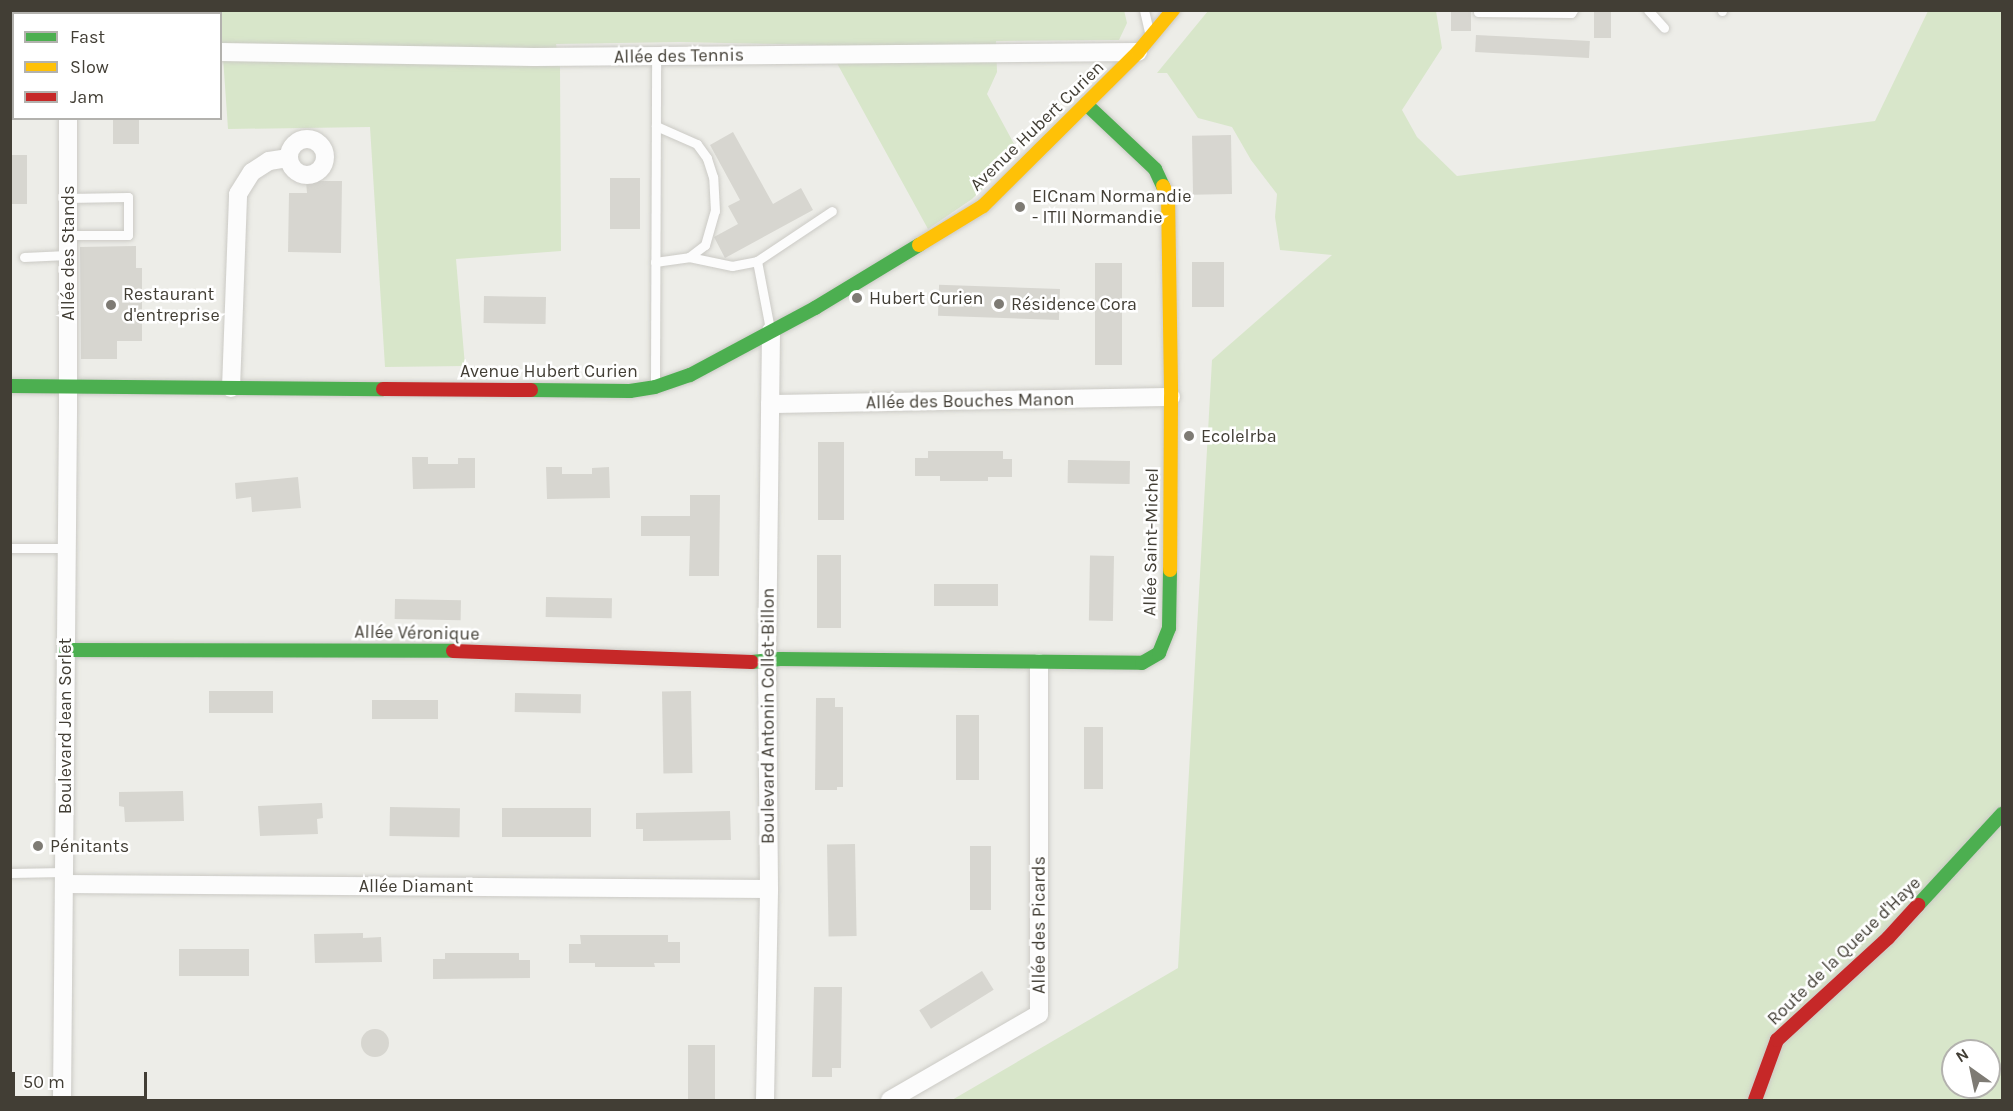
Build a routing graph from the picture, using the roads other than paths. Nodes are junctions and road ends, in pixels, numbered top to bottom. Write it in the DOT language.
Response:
graph roads {
  1 [pos="1144,10"];
  2 [pos="1173,10"];
  3 [pos="1573,10"];
  4 [pos="1648,10"];
  5 [pos="1478,12"];
  6 [pos="1664,28"];
  7 [pos="1150,38"];
  8 [pos="222,52"];
  9 [pos="1138,52"];
  10 [pos="656,56"];
  11 [pos="1086,104"];
  12 [pos="68,120"];
  13 [pos="656,126"];
  14 [pos="289,158"];
  15 [pos="67,198"];
  16 [pos="832,211"];
  17 [pos="67,235"];
  18 [pos="67,255"];
  19 [pos="24,256"];
  20 [pos="690,257"];
  21 [pos="757,261"];
  22 [pos="656,262"];
  23 [pos="771,331"];
  24 [pos="10,386"];
  25 [pos="68,387"];
  26 [pos="655,387"];
  27 [pos="231,388"];
  28 [pos="1171,397"];
  29 [pos="770,404"];
  30 [pos="10,548"];
  31 [pos="66,548"];
  32 [pos="66,650"];
  33 [pos="767,660"];
  34 [pos="1039,663"];
  35 [pos="2002,814"];
  36 [pos="10,873"];
  37 [pos="64,878"];
  38 [pos="769,889"];
  39 [pos="62,1101"];
  40 [pos="765,1101"];
  41 [pos="890,1101"];
  42 [pos="1755,1101"];
  1 -- 7 [label="lane"];
  2 -- 7 [label="street, Avenue Hubert Curien"];
  3 -- 5 [label="lane"];
  4 -- 6 [label="lane"];
  7 -- 9 [label="street, Avenue Hubert Curien"];
  8 -- 10 [label="street, Allée des Tennis"];
  9 -- 10 [label="street, Allée des Tennis"];
  9 -- 11 [label="street, Avenue Hubert Curien"];
  10 -- 13 [label="lane"];
  11 -- 23 [label="street, Avenue Hubert Curien"];
  11 -- 28 [label="street, Allée Saint-Michel"];
  12 -- 15 [label="street, Allée des Stands"];
  13 -- 20 [label="lane"];
  13 -- 22 [label="lane"];
  14 -- 27 [label="street"];
  15 -- 17 [label="street, Allée des Stands"];
  15 -- 17 [label="lane"];
  16 -- 21 [label="lane"];
  17 -- 18 [label="street, Allée des Stands"];
  18 -- 19 [label="lane"];
  18 -- 25 [label="street, Allée des Stands"];
  20 -- 21 [label="lane"];
  20 -- 22 [label="lane"];
  21 -- 23 [label="lane"];
  22 -- 26 [label="lane"];
  23 -- 26 [label="street, Avenue Hubert Curien"];
  23 -- 29 [label="street, Boulevard Antonin Collet-Billon"];
  24 -- 25 [label="street, Avenue Hubert Curien"];
  25 -- 27 [label="street, Avenue Hubert Curien"];
  25 -- 31 [label="street, Boulevard Jean Sorlet"];
  26 -- 27 [label="street, Avenue Hubert Curien"];
  28 -- 29 [label="street, Allée des Bouches Manon"];
  28 -- 34 [label="street, Allée Saint-Michel"];
  29 -- 33 [label="street, Boulevard Antonin Collet-Billon"];
  30 -- 31 [label="lane"];
  31 -- 32 [label="street, Boulevard Jean Sorlet"];
  32 -- 33 [label="street, Allée Véronique"];
  32 -- 37 [label="street, Boulevard Jean Sorlet"];
  33 -- 34 [label="street, Allée Saint-Michel"];
  33 -- 38 [label="street, Boulevard Antonin Collet-Billon"];
  34 -- 41 [label="street, Allée des Picards"];
  35 -- 42 [label="street, Route de la Queue d'Haye"];
  36 -- 37 [label="lane"];
  37 -- 38 [label="street, Allée Diamant"];
  37 -- 39 [label="street, Boulevard Jean Sorlet"];
  38 -- 40 [label="street, Boulevard Antonin Collet-Billon"];
}
